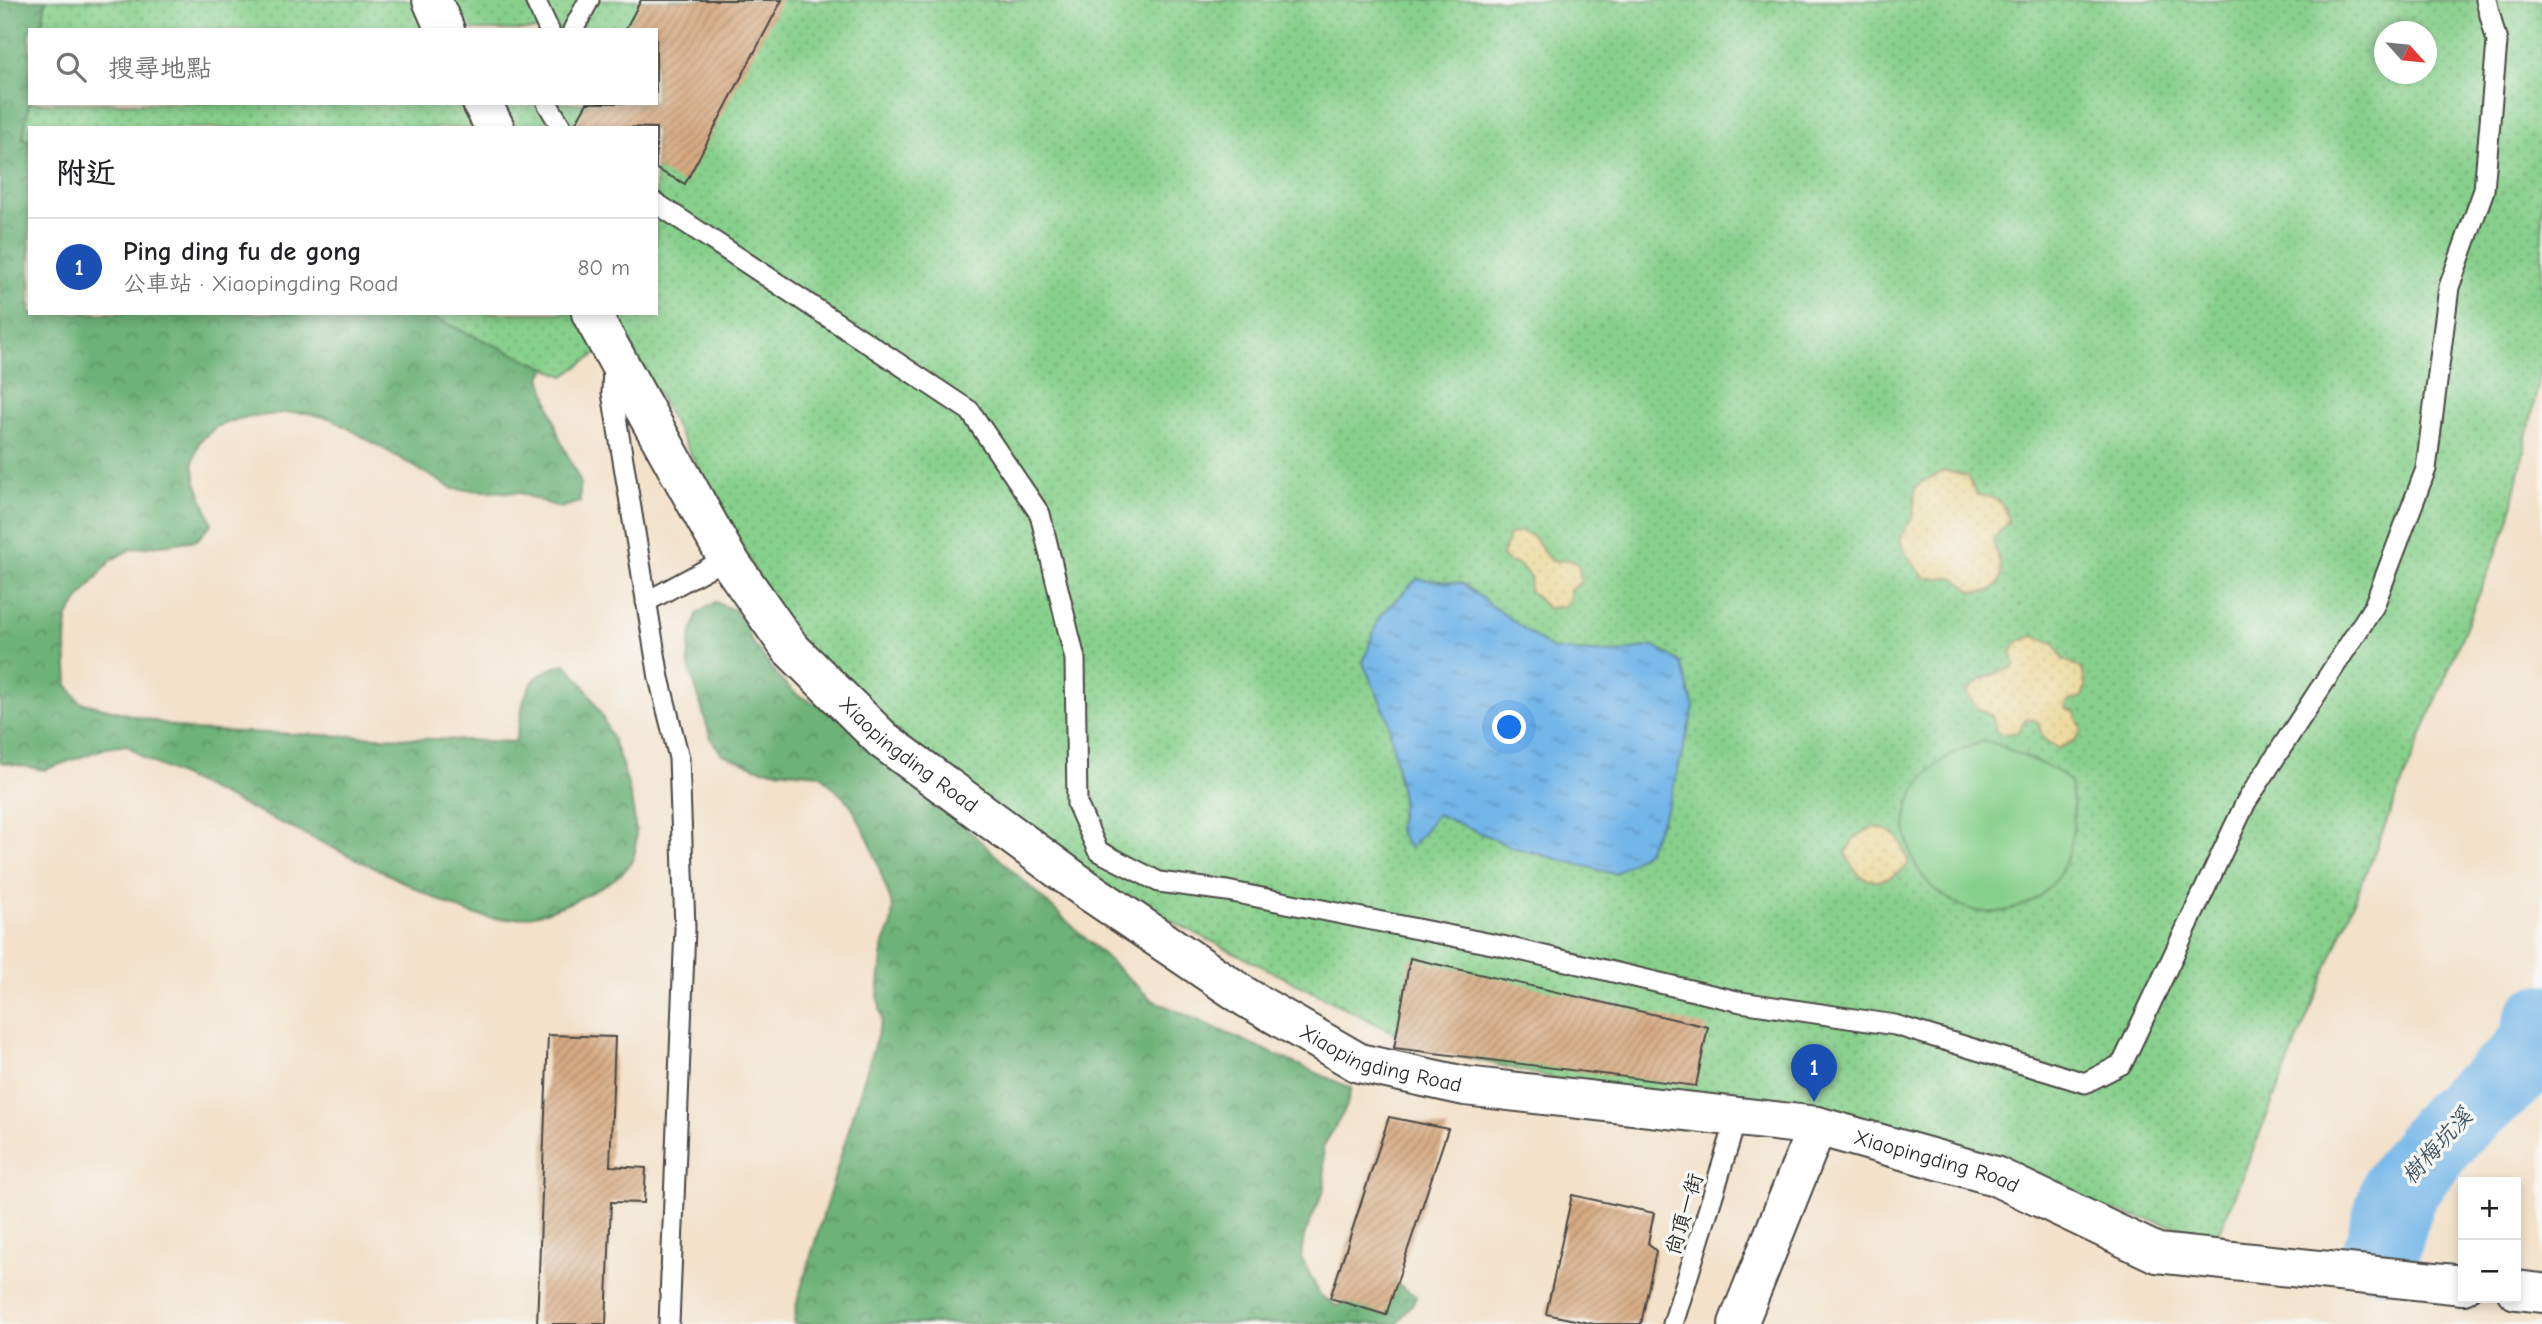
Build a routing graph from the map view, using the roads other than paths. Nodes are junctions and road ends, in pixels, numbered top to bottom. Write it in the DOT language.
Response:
graph roads {
  1 [pos="432,0"];
  2 [pos="535,0"];
  3 [pos="589,0"];
  4 [pos="2486,0"];
  5 [pos="444,28"];
  6 [pos="548,28"];
  7 [pos="574,28"];
  8 [pos="483,105"];
  9 [pos="548,105"];
  10 [pos="494,126"];
  11 [pos="561,126"];
  12 [pos="658,205"];
  13 [pos="592,315"];
  14 [pos="613,355"];
  15 [pos="727,558"];
  16 [pos="646,602"];
  17 [pos="1737,1117"];
  18 [pos="1817,1126"];
  19 [pos="2458,1284"];
  20 [pos="2521,1291"];
  21 [pos="2542,1293"];
  22 [pos="669,1324"];
  23 [pos="1673,1324"];
  24 [pos="1738,1324"];
  1 -- 5 [label="street"];
  2 -- 6 [label="lane"];
  3 -- 7 [label="lane"];
  4 -- 12 [label="lane"];
  8 -- 10 [label="street"];
  9 -- 11 [label="lane"];
  13 -- 14 [label="street, Xiaopingding Road"];
  14 -- 15 [label="street, Xiaopingding Road"];
  14 -- 16 [label="lane"];
  15 -- 16 [label="lane"];
  15 -- 17 [label="street, Xiaopingding Road"];
  16 -- 22 [label="lane"];
  17 -- 18 [label="street, Xiaopingding Road"];
  17 -- 23 [label="lane, 尚頂一街"];
  18 -- 19 [label="street, Xiaopingding Road"];
  18 -- 24 [label="street"];
  20 -- 21 [label="street"];
}
